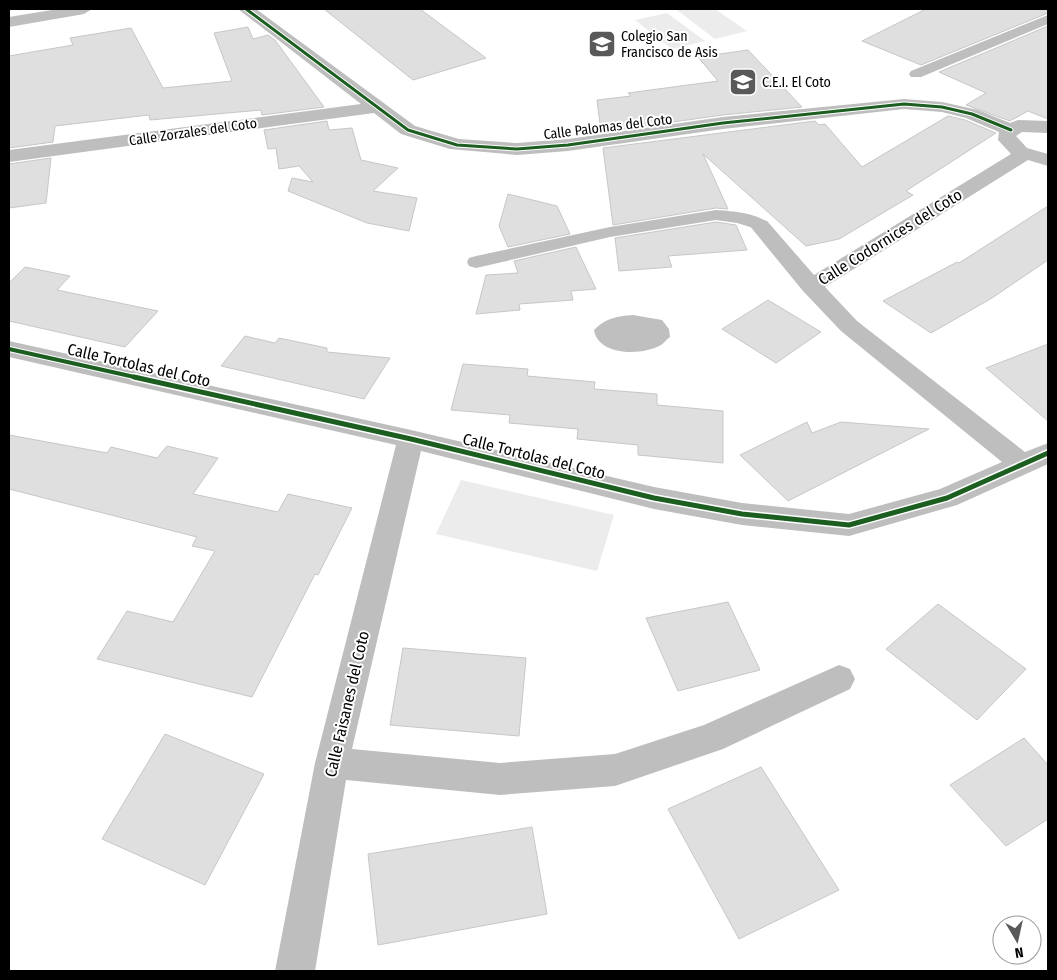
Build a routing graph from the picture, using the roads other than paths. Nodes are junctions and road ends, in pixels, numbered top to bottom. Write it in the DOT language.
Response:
graph roads {
  1 [pos="84,9"];
  2 [pos="246,9"];
  3 [pos="1048,19"];
  4 [pos="9,22"];
  5 [pos="916,74"];
  6 [pos="377,107"];
  7 [pos="1048,127"];
  8 [pos="1011,130"];
  9 [pos="1025,154"];
  10 [pos="9,156"];
  11 [pos="1048,160"];
  12 [pos="760,225"];
  13 [pos="476,262"];
  14 [pos="811,286"];
  15 [pos="9,349"];
  16 [pos="411,439"];
  17 [pos="1048,452"];
  18 [pos="1022,464"];
  19 [pos="839,679"];
  20 [pos="332,763"];
  21 [pos="295,971"];
  1 -- 4 [label="street"];
  2 -- 6 [label="street, Calle Palomas del Coto"];
  3 -- 5 [label="lane"];
  6 -- 8 [label="street, Calle Palomas del Coto"];
  6 -- 10 [label="street, Calle Zorzales del Coto"];
  7 -- 8 [label="street"];
  8 -- 9 [label="street"];
  9 -- 11 [label="street"];
  9 -- 14 [label="street, Calle Codornices del Coto"];
  12 -- 13 [label="lane"];
  12 -- 14 [label="street"];
  14 -- 18 [label="street, Calle Codornices del Coto"];
  15 -- 16 [label="street, Calle Tortolas del Coto"];
  16 -- 18 [label="street, Calle Tortolas del Coto"];
  16 -- 20 [label="street, Calle Faisanes del Coto"];
  17 -- 18 [label="street, Calle Tortolas del Coto"];
  19 -- 20 [label="street"];
  20 -- 21 [label="street, Calle Faisanes del Coto"];
}
